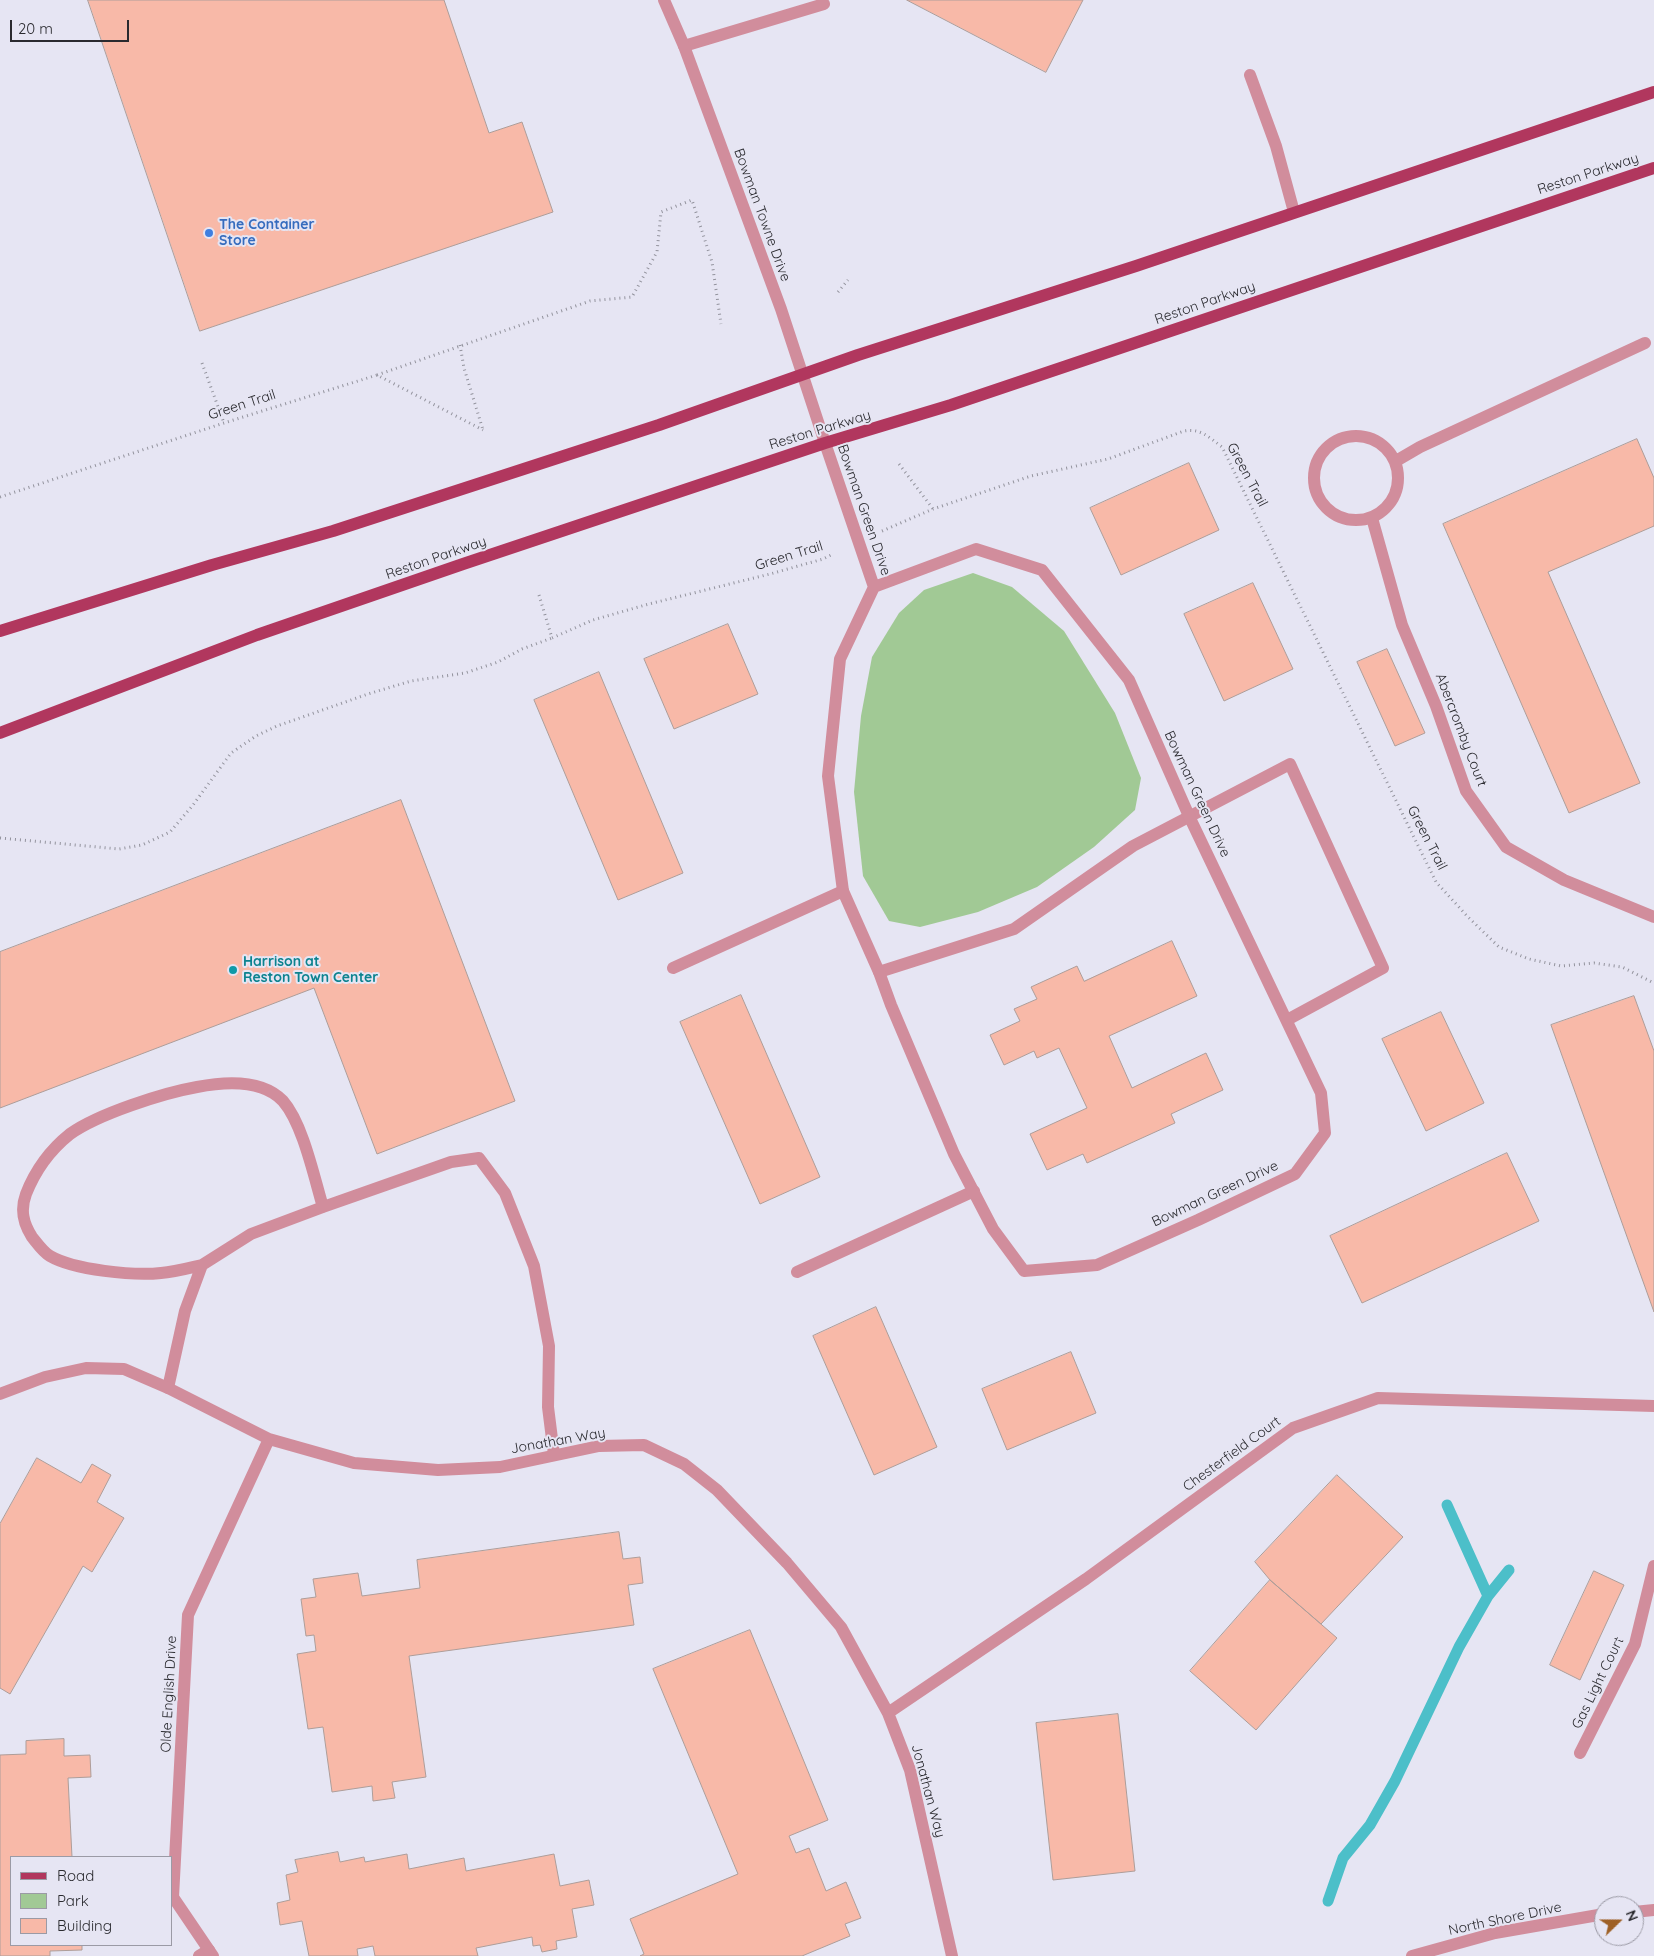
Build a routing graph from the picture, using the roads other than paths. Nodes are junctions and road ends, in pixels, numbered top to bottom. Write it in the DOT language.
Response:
graph roads {
  1 [pos="664,0"];
  2 [pos="824,4"];
  3 [pos="684,46"];
  4 [pos="1250,75"];
  5 [pos="1654,92"];
  6 [pos="1654,168"];
  7 [pos="1294,212"];
  8 [pos="1645,343"];
  9 [pos="803,375"];
  10 [pos="825,443"];
  11 [pos="1396,461"];
  12 [pos="1372,518"];
  13 [pos="874,587"];
  14 [pos="0,631"];
  15 [pos="0,733"];
  16 [pos="1189,816"];
  17 [pos="843,891"];
  18 [pos="1654,917"];
  19 [pos="673,968"];
  20 [pos="879,972"];
  21 [pos="1287,1020"];
  22 [pos="974,1191"];
  23 [pos="323,1207"];
  24 [pos="202,1265"];
  25 [pos="797,1272"];
  26 [pos="168,1388"];
  27 [pos="0,1394"];
  28 [pos="1654,1406"];
  29 [pos="269,1439"];
  30 [pos="554,1455"];
  31 [pos="1654,1566"];
  32 [pos="888,1713"];
  33 [pos="1580,1753"];
  34 [pos="1594,1916"];
  35 [pos="207,1954"];
  36 [pos="952,1956"];
  37 [pos="1412,1956"];
  1 -- 3 [label="street, Bowman Towne Drive"];
  2 -- 3 [label="street"];
  3 -- 9 [label="street, Bowman Towne Drive"];
  4 -- 7 [label="street"];
  5 -- 7 [label="main road"];
  6 -- 10 [label="main road, Reston Parkway"];
  7 -- 9 [label="main road"];
  8 -- 11 [label="street"];
  9 -- 10 [label="street, Bowman Towne Drive"];
  9 -- 14 [label="main road"];
  10 -- 13 [label="street, Bowman Green Drive"];
  10 -- 15 [label="main road, Reston Parkway"];
  11 -- 12 [label="street"];
  11 -- 12 [label="street"];
  12 -- 18 [label="street, Abercromby Court"];
  13 -- 16 [label="street, Bowman Green Drive"];
  13 -- 17 [label="street, Bowman Green Drive"];
  16 -- 20 [label="street"];
  16 -- 21 [label="street, Bowman Green Drive"];
  16 -- 21 [label="street"];
  17 -- 19 [label="street"];
  17 -- 20 [label="street, Bowman Green Drive"];
  20 -- 22 [label="street, Bowman Green Drive"];
  21 -- 22 [label="street, Bowman Green Drive"];
  22 -- 25 [label="street"];
  23 -- 24 [label="street"];
  23 -- 24 [label="street"];
  23 -- 30 [label="street"];
  24 -- 26 [label="street"];
  26 -- 27 [label="street, Jonathan Way"];
  26 -- 29 [label="street, Jonathan Way"];
  28 -- 32 [label="street, Chesterfield Court"];
  29 -- 30 [label="street, Jonathan Way"];
  29 -- 35 [label="street, Olde English Drive"];
  30 -- 32 [label="street, Jonathan Way"];
  31 -- 33 [label="street, Gas Light Court"];
  32 -- 36 [label="street, Jonathan Way"];
  34 -- 37 [label="street, North Shore Drive"];
}
